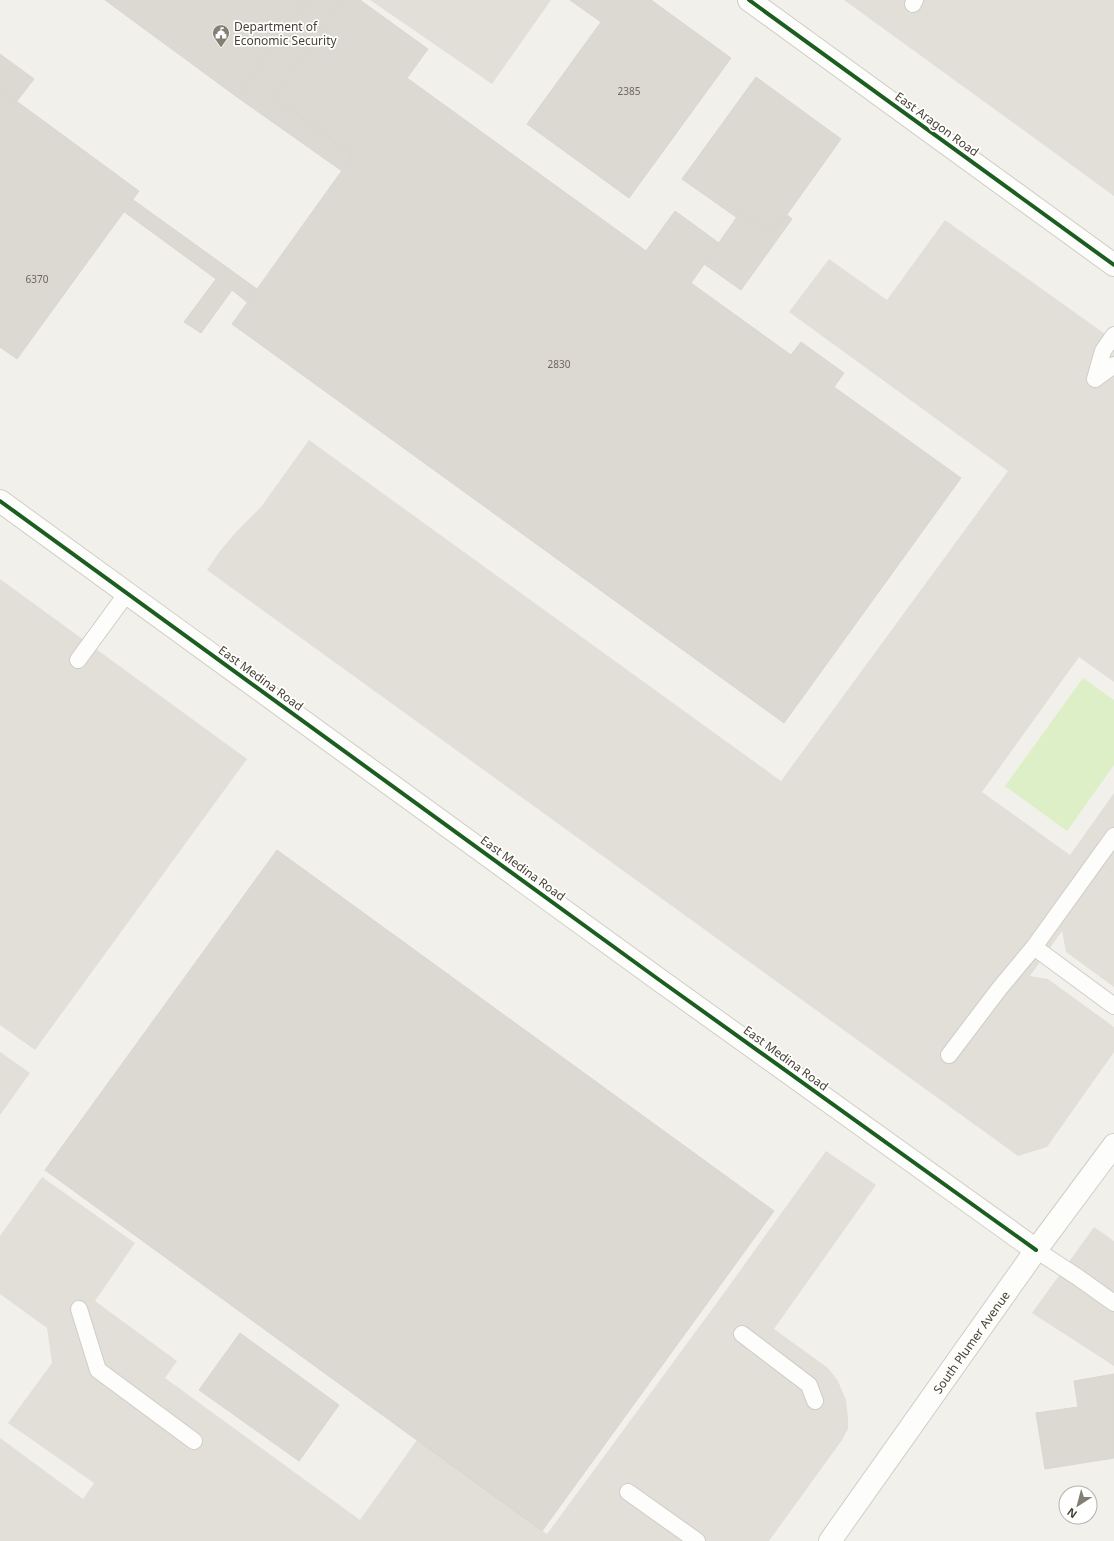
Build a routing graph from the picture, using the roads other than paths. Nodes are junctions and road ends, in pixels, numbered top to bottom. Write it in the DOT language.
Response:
graph roads {
  1 [pos="749,0"];
  2 [pos="1114,265"];
  3 [pos="1114,335"];
  4 [pos="1114,365"];
  5 [pos="0,501"];
  6 [pos="127,593"];
  7 [pos="78,660"];
  8 [pos="1114,836"];
  9 [pos="1034,947"];
  10 [pos="1114,1006"];
  11 [pos="949,1055"];
  12 [pos="1114,1146"];
  13 [pos="1036,1250"];
  14 [pos="1114,1303"];
  15 [pos="79,1309"];
  16 [pos="742,1334"];
  17 [pos="815,1401"];
  18 [pos="194,1441"];
  19 [pos="628,1492"];
  20 [pos="697,1541"];
  21 [pos="830,1541"];
  1 -- 2 [label="street, East Aragon Road"];
  3 -- 4 [label="lane"];
  5 -- 6 [label="street, East Medina Road"];
  6 -- 7 [label="lane"];
  6 -- 13 [label="street, East Medina Road"];
  8 -- 9 [label="lane"];
  9 -- 10 [label="lane"];
  9 -- 11 [label="lane"];
  12 -- 13 [label="street, South Plumer Avenue"];
  13 -- 14 [label="lane"];
  13 -- 21 [label="street, South Plumer Avenue"];
  15 -- 18 [label="lane"];
  16 -- 17 [label="lane"];
  19 -- 20 [label="lane"];
}
